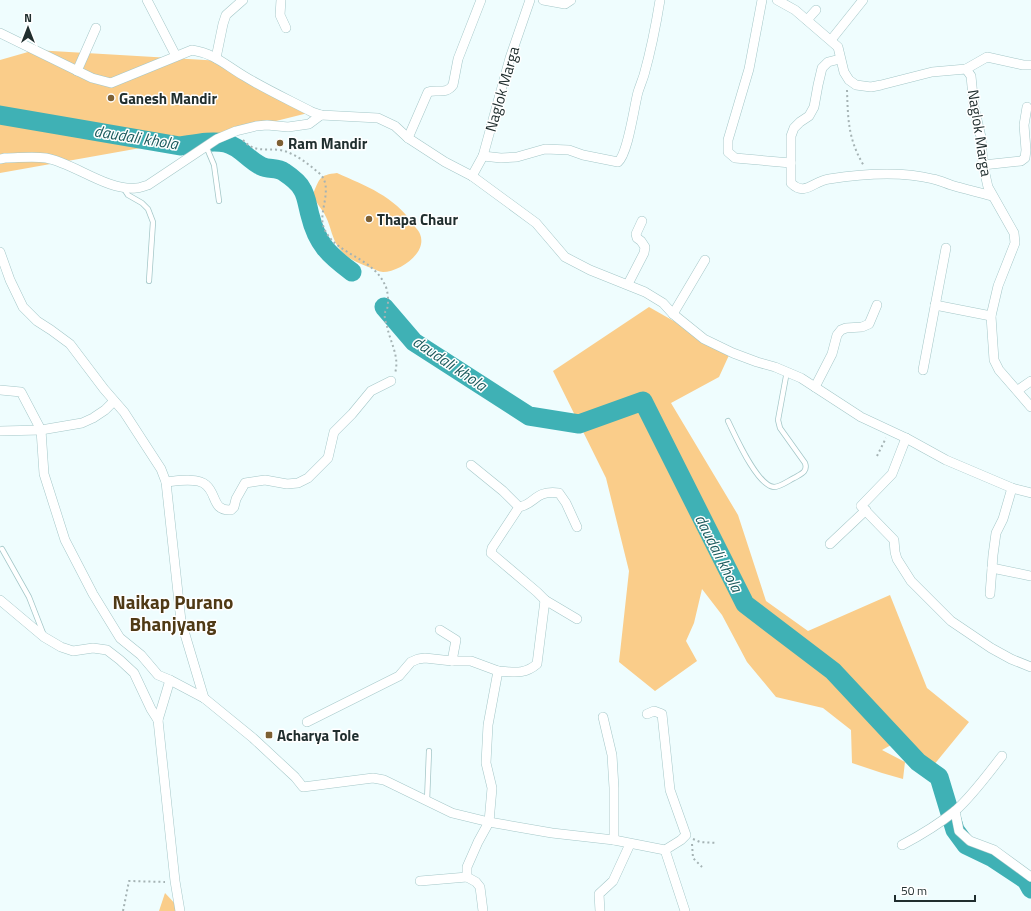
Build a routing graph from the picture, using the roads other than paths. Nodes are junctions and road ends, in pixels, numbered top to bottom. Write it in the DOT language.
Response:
graph roads {
  1 [pos="147,0"];
  2 [pos="243,0"];
  3 [pos="281,0"];
  4 [pos="481,0"];
  5 [pos="530,0"];
  6 [pos="543,0"];
  7 [pos="570,0"];
  8 [pos="660,0"];
  9 [pos="762,0"];
  10 [pos="777,0"];
  11 [pos="863,0"];
  12 [pos="816,10"];
  13 [pos="807,20"];
  14 [pos="96,28"];
  15 [pos="286,28"];
  16 [pos="0,33"];
  17 [pos="831,40"];
  18 [pos="176,56"];
  19 [pos="216,58"];
  20 [pos="840,59"];
  21 [pos="1031,65"];
  22 [pos="966,69"];
  23 [pos="77,71"];
  24 [pos="1027,107"];
  25 [pos="321,115"];
  26 [pos="408,138"];
  27 [pos="211,143"];
  28 [pos="483,156"];
  29 [pos="0,159"];
  30 [pos="791,162"];
  31 [pos="983,165"];
  32 [pos="472,176"];
  33 [pos="123,187"];
  34 [pos="992,196"];
  35 [pos="219,201"];
  36 [pos="642,221"];
  37 [pos="946,248"];
  38 [pos="0,252"];
  39 [pos="704,260"];
  40 [pos="149,281"];
  41 [pos="628,284"];
  42 [pos="876,305"];
  43 [pos="935,305"];
  44 [pos="673,314"];
  45 [pos="991,316"];
  46 [pos="923,370"];
  47 [pos="787,371"];
  48 [pos="391,381"];
  49 [pos="1031,381"];
  50 [pos="815,387"];
  51 [pos="0,390"];
  52 [pos="1018,390"];
  53 [pos="114,401"];
  54 [pos="1031,407"];
  55 [pos="728,421"];
  56 [pos="41,430"];
  57 [pos="0,431"];
  58 [pos="906,438"];
  59 [pos="471,465"];
  60 [pos="166,482"];
  61 [pos="1012,488"];
  62 [pos="1031,493"];
  63 [pos="519,507"];
  64 [pos="866,510"];
  65 [pos="577,527"];
  66 [pos="830,544"];
  67 [pos="2,549"];
  68 [pos="992,568"];
  69 [pos="1031,576"];
  70 [pos="990,594"];
  71 [pos="0,600"];
  72 [pos="545,600"];
  73 [pos="577,619"];
  74 [pos="440,630"];
  75 [pos="44,637"];
  76 [pos="452,661"];
  77 [pos="1031,667"];
  78 [pos="498,671"];
  79 [pos="170,680"];
  80 [pos="204,698"];
  81 [pos="647,714"];
  82 [pos="603,717"];
  83 [pos="158,720"];
  84 [pos="307,722"];
  85 [pos="429,751"];
  86 [pos="1002,756"];
  87 [pos="427,801"];
  88 [pos="955,811"];
  89 [pos="488,822"];
  90 [pos="614,840"];
  91 [pos="630,844"];
  92 [pos="902,845"];
  93 [pos="665,850"];
  94 [pos="1031,877"];
  95 [pos="467,878"];
  96 [pos="420,881"];
  97 [pos="180,911"];
  98 [pos="483,911"];
  99 [pos="600,911"];
  100 [pos="685,911"];
  1 -- 18 [label="street"];
  2 -- 19 [label="street"];
  3 -- 15 [label="street"];
  4 -- 26 [label="street"];
  5 -- 28 [label="street, Naglok Marga"];
  6 -- 7 [label="street"];
  8 -- 28 [label="street"];
  9 -- 30 [label="street"];
  10 -- 13 [label="street"];
  11 -- 17 [label="street"];
  12 -- 13 [label="street"];
  13 -- 17 [label="street"];
  14 -- 23 [label="street"];
  16 -- 23 [label="street"];
  17 -- 20 [label="street"];
  18 -- 19 [label="street"];
  18 -- 23 [label="street"];
  19 -- 25 [label="street"];
  20 -- 22 [label="street, Naglok Marga"];
  20 -- 30 [label="street"];
  21 -- 22 [label="street"];
  22 -- 31 [label="street, Naglok Marga"];
  24 -- 31 [label="street"];
  25 -- 26 [label="street"];
  25 -- 27 [label="street"];
  26 -- 32 [label="street"];
  27 -- 33 [label="street"];
  27 -- 35 [label="lane"];
  28 -- 32 [label="street, Naglok Marga"];
  29 -- 33 [label="street"];
  30 -- 34 [label="street"];
  31 -- 34 [label="street, Naglok Marga"];
  32 -- 41 [label="street"];
  33 -- 40 [label="lane"];
  34 -- 45 [label="street, Naglok Marga"];
  36 -- 41 [label="street"];
  37 -- 43 [label="street"];
  38 -- 53 [label="street"];
  39 -- 44 [label="street"];
  41 -- 44 [label="street"];
  42 -- 50 [label="street"];
  43 -- 45 [label="street"];
  43 -- 46 [label="street"];
  44 -- 47 [label="street"];
  45 -- 52 [label="street, Naglok Marga"];
  47 -- 50 [label="street"];
  47 -- 55 [label="lane"];
  48 -- 60 [label="street"];
  49 -- 52 [label="street"];
  50 -- 58 [label="street"];
  51 -- 56 [label="street"];
  52 -- 54 [label="street, Naglok Marga"];
  53 -- 56 [label="street"];
  53 -- 60 [label="street"];
  56 -- 57 [label="street"];
  56 -- 79 [label="street"];
  58 -- 61 [label="street"];
  58 -- 64 [label="street"];
  59 -- 63 [label="street"];
  60 -- 80 [label="street"];
  61 -- 62 [label="street"];
  61 -- 68 [label="street"];
  63 -- 65 [label="street"];
  63 -- 72 [label="street"];
  64 -- 66 [label="street"];
  64 -- 77 [label="street"];
  67 -- 75 [label="lane"];
  68 -- 69 [label="street"];
  68 -- 70 [label="street"];
  71 -- 75 [label="street"];
  72 -- 73 [label="street"];
  72 -- 78 [label="street"];
  74 -- 76 [label="street"];
  75 -- 83 [label="street"];
  76 -- 78 [label="street"];
  76 -- 84 [label="street"];
  78 -- 89 [label="street"];
  79 -- 80 [label="street"];
  79 -- 83 [label="street"];
  80 -- 87 [label="street"];
  81 -- 93 [label="street"];
  82 -- 90 [label="street"];
  83 -- 97 [label="street"];
  85 -- 87 [label="lane"];
  86 -- 88 [label="street"];
  87 -- 89 [label="street"];
  88 -- 92 [label="street"];
  88 -- 94 [label="street"];
  89 -- 90 [label="street"];
  89 -- 95 [label="street"];
  90 -- 91 [label="street"];
  91 -- 93 [label="street"];
  91 -- 99 [label="street"];
  93 -- 100 [label="street"];
  95 -- 96 [label="street"];
  95 -- 98 [label="street"];
}
